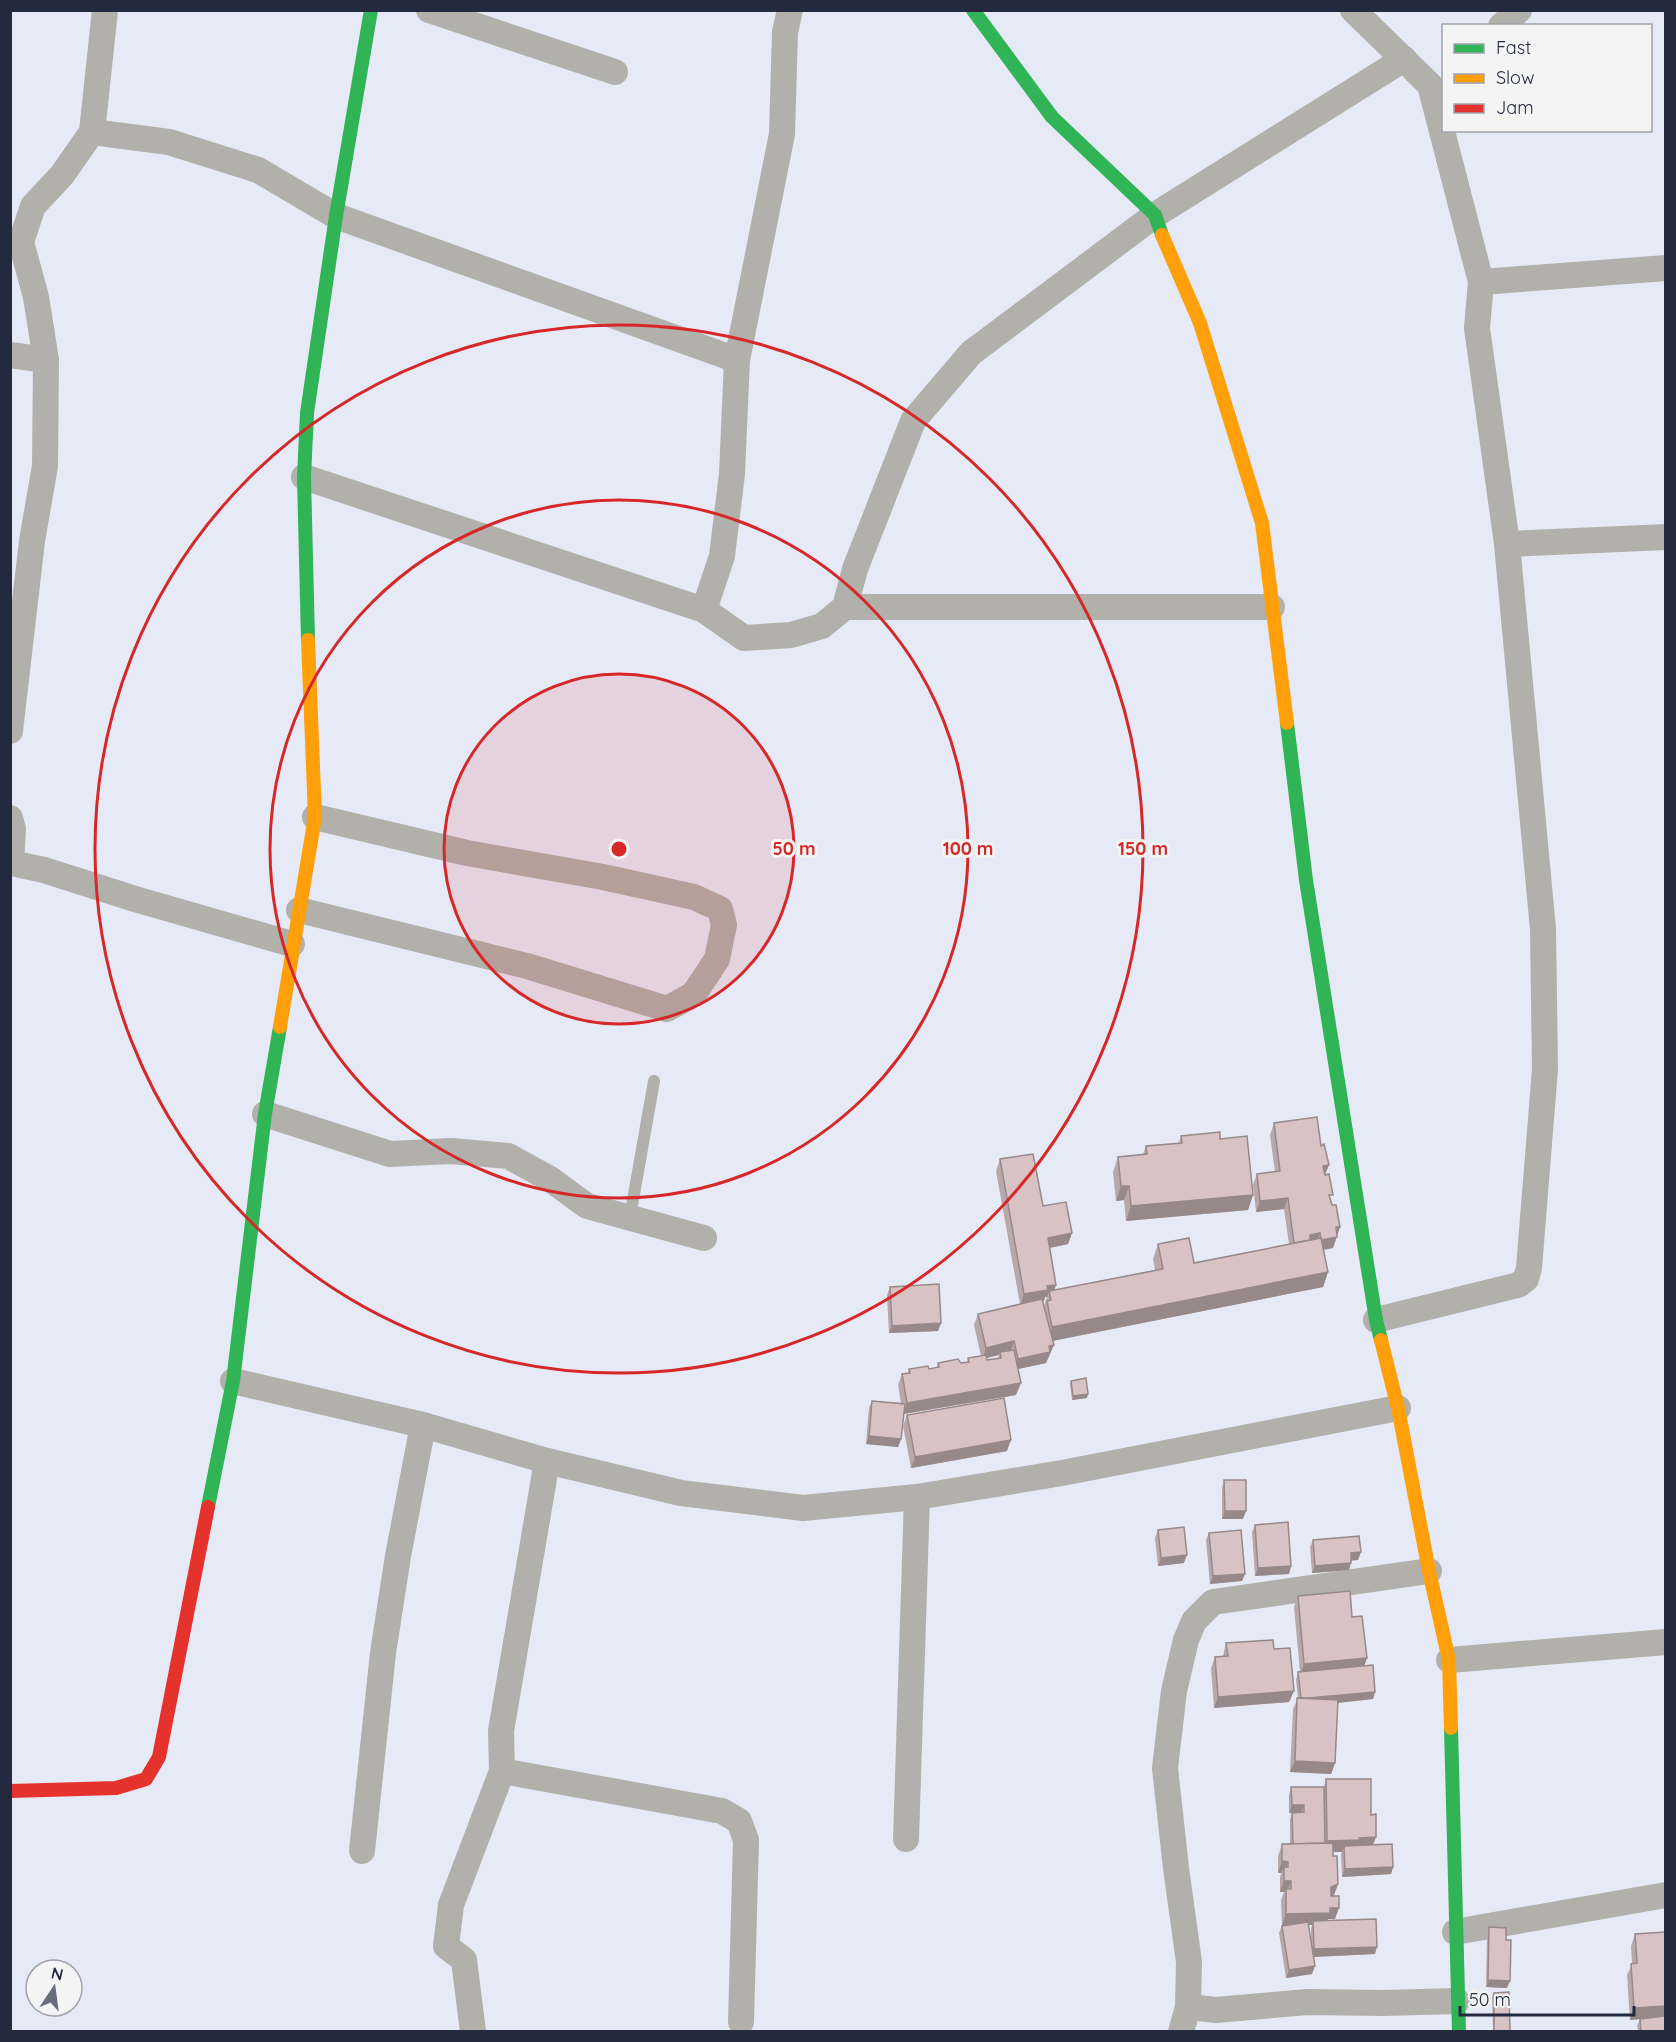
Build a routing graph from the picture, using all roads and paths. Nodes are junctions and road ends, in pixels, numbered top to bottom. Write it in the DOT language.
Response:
graph roads {
  1 [pos="105,10"];
  2 [pos="371,10"];
  3 [pos="429,10"];
  4 [pos="790,10"];
  5 [pos="973,10"];
  6 [pos="1353,10"];
  7 [pos="1519,10"];
  8 [pos="1503,24"];
  9 [pos="1404,59"];
  10 [pos="615,72"];
  11 [pos="1437,80"];
  12 [pos="1442,103"];
  13 [pos="92,132"];
  14 [pos="1448,132"];
  15 [pos="1155,215"];
  16 [pos="336,216"];
  17 [pos="16,240"];
  18 [pos="1665,268"];
  19 [pos="1480,282"];
  20 [pos="10,355"];
  21 [pos="46,360"];
  22 [pos="737,360"];
  23 [pos="304,477"];
  24 [pos="1665,537"];
  25 [pos="1507,544"];
  26 [pos="1272,607"];
  27 [pos="845,608"];
  28 [pos="704,610"];
  29 [pos="17,615"];
  30 [pos="10,731"];
  31 [pos="315,817"];
  32 [pos="10,818"];
  33 [pos="11,864"];
  34 [pos="299,910"];
  35 [pos="292,944"];
  36 [pos="654,1082"];
  37 [pos="265,1114"];
  38 [pos="630,1218"];
  39 [pos="704,1238"];
  40 [pos="1377,1320"];
  41 [pos="233,1381"];
  42 [pos="1398,1408"];
  43 [pos="423,1425"];
  44 [pos="547,1461"];
  45 [pos="917,1497"];
  46 [pos="1429,1570"];
  47 [pos="1665,1642"];
  48 [pos="1449,1660"];
  49 [pos="502,1771"];
  50 [pos="10,1791"];
  51 [pos="906,1839"];
  52 [pos="362,1851"];
  53 [pos="1665,1895"];
  54 [pos="1455,1932"];
  55 [pos="1457,2001"];
  56 [pos="1184,2019"];
  57 [pos="741,2022"];
  58 [pos="473,2031"];
  59 [pos="1459,2031"];
  1 -- 13 [label="street"];
  2 -- 16 [label="street"];
  3 -- 10 [label="street"];
  4 -- 22 [label="street"];
  5 -- 15 [label="street"];
  6 -- 9 [label="street"];
  7 -- 8 [label="street"];
  9 -- 11 [label="street"];
  9 -- 15 [label="street"];
  11 -- 12 [label="street"];
  13 -- 16 [label="street"];
  13 -- 17 [label="street"];
  14 -- 19 [label="street"];
  15 -- 26 [label="street"];
  15 -- 27 [label="street"];
  16 -- 22 [label="street"];
  16 -- 23 [label="street"];
  17 -- 21 [label="street"];
  18 -- 19 [label="street"];
  19 -- 25 [label="street"];
  20 -- 21 [label="street"];
  21 -- 29 [label="street"];
  22 -- 28 [label="street"];
  23 -- 28 [label="street"];
  23 -- 31 [label="street"];
  24 -- 25 [label="street"];
  25 -- 40 [label="street"];
  26 -- 27 [label="street"];
  26 -- 40 [label="street"];
  27 -- 28 [label="street"];
  29 -- 30 [label="street"];
  31 -- 34 [label="street"];
  31 -- 34 [label="street"];
  32 -- 33 [label="street"];
  33 -- 35 [label="street"];
  34 -- 35 [label="street"];
  35 -- 37 [label="street"];
  36 -- 38 [label="lane"];
  37 -- 38 [label="street"];
  37 -- 41 [label="street"];
  38 -- 39 [label="street"];
  40 -- 42 [label="street"];
  41 -- 43 [label="street"];
  41 -- 50 [label="street"];
  42 -- 45 [label="street"];
  42 -- 46 [label="street"];
  43 -- 44 [label="street"];
  43 -- 52 [label="street"];
  44 -- 45 [label="street"];
  44 -- 49 [label="street"];
  45 -- 51 [label="street"];
  46 -- 48 [label="street"];
  46 -- 56 [label="street"];
  47 -- 48 [label="street"];
  48 -- 54 [label="street"];
  49 -- 57 [label="street"];
  49 -- 58 [label="street"];
  53 -- 54 [label="street"];
  54 -- 55 [label="street"];
  55 -- 56 [label="street"];
  55 -- 59 [label="street"];
}
